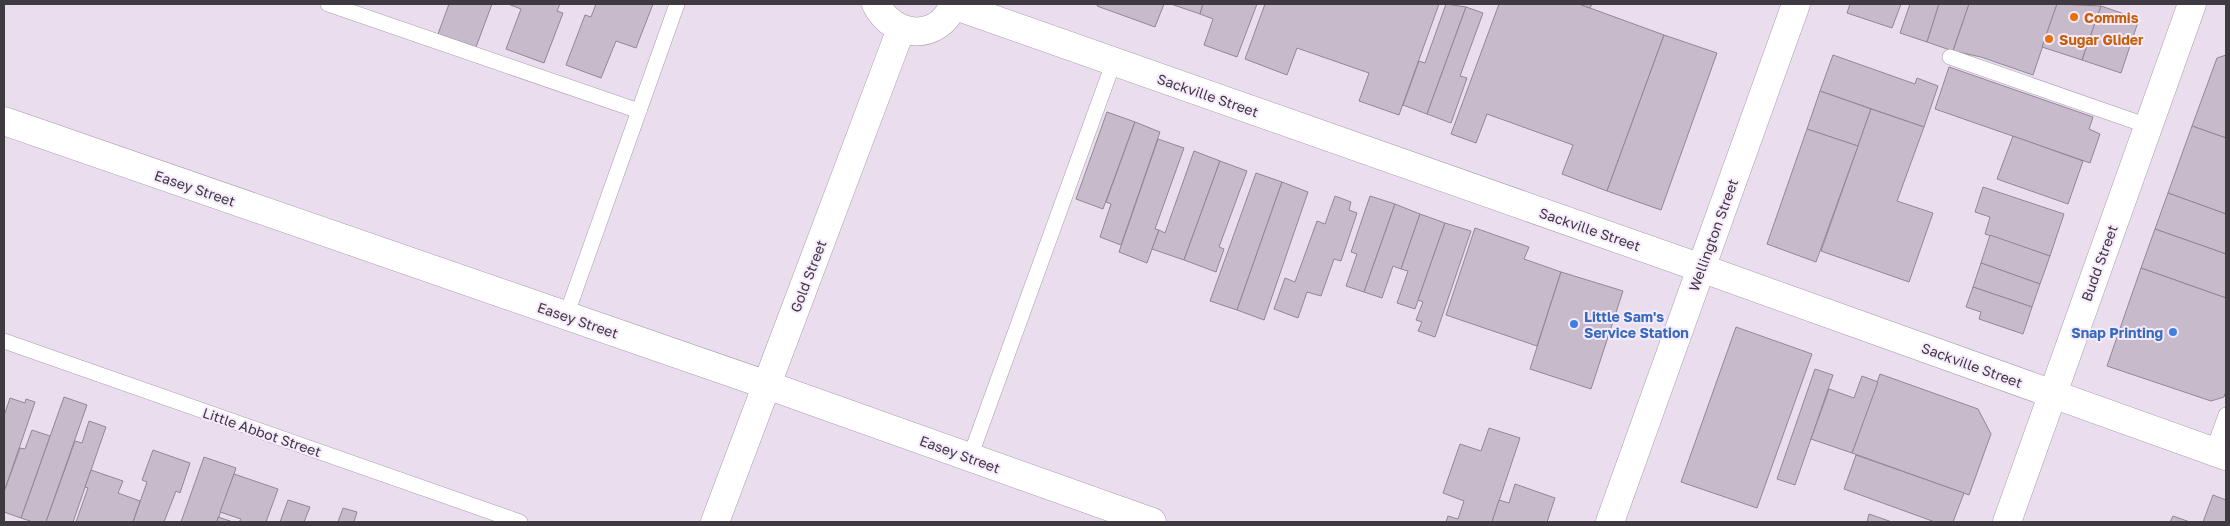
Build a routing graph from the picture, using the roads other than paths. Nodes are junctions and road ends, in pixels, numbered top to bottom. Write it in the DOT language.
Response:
graph roads {
  1 [pos="328,4"];
  2 [pos="677,4"];
  3 [pos="876,4"];
  4 [pos="954,4"];
  5 [pos="1796,4"];
  6 [pos="2192,4"];
  7 [pos="901,29"];
  8 [pos="1950,57"];
  9 [pos="1114,62"];
  10 [pos="639,111"];
  11 [pos="4,121"];
  12 [pos="2148,126"];
  13 [pos="1701,268"];
  14 [pos="566,316"];
  15 [pos="4,341"];
  16 [pos="767,385"];
  17 [pos="2052,395"];
  18 [pos="2226,415"];
  19 [pos="2220,453"];
  20 [pos="970,458"];
  21 [pos="520,522"];
  22 [pos="715,522"];
  23 [pos="1152,522"];
  24 [pos="1610,522"];
  25 [pos="2007,522"];
  1 -- 10 [label="lane"];
  2 -- 10 [label="lane"];
  3 -- 7 [label="street"];
  4 -- 7 [label="street"];
  4 -- 9 [label="street, Sackville Street"];
  5 -- 13 [label="street, Wellington Street"];
  6 -- 12 [label="street, Budd Street"];
  7 -- 16 [label="street, Gold Street"];
  8 -- 12 [label="lane"];
  9 -- 13 [label="street, Sackville Street"];
  9 -- 20 [label="lane"];
  10 -- 14 [label="lane"];
  11 -- 14 [label="street, Easey Street"];
  12 -- 17 [label="street, Budd Street"];
  13 -- 17 [label="street, Sackville Street"];
  13 -- 24 [label="street, Wellington Street"];
  14 -- 16 [label="street, Easey Street"];
  15 -- 21 [label="lane, Little Abbot Street"];
  16 -- 20 [label="street, Easey Street"];
  16 -- 22 [label="street, Gold Street"];
  17 -- 19 [label="street, Sackville Street"];
  17 -- 25 [label="street, Budd Street"];
  18 -- 19 [label="lane"];
  20 -- 23 [label="street, Easey Street"];
}
